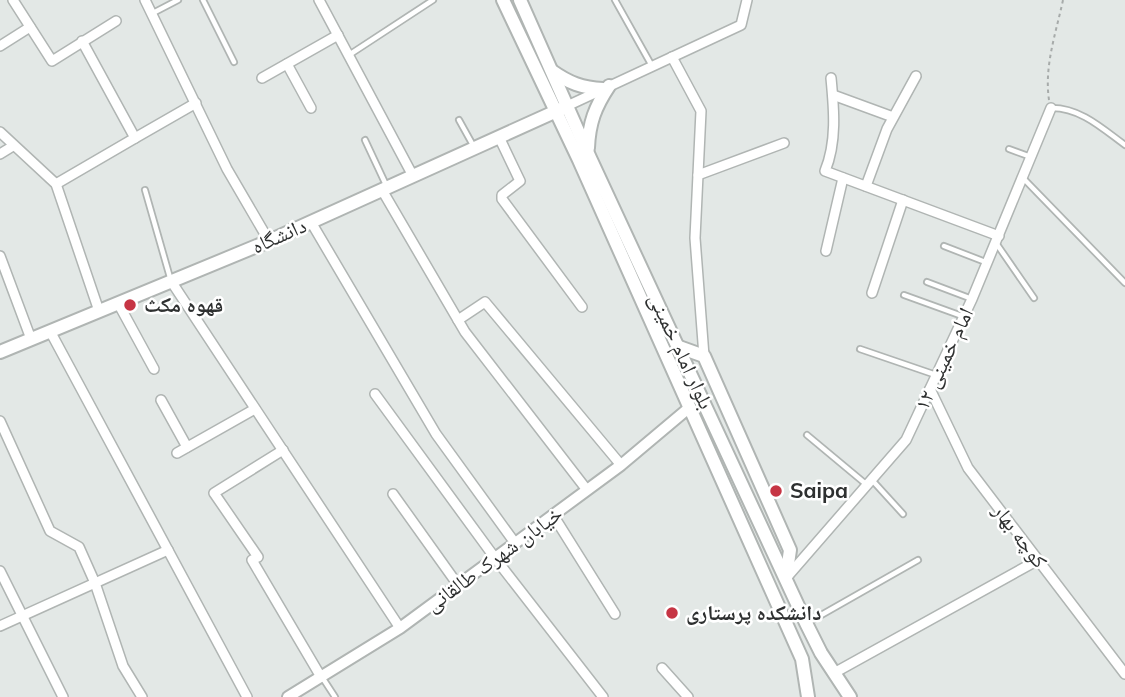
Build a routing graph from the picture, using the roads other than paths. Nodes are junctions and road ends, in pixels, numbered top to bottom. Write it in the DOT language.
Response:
graph roads {
  1 [pos="13,0"];
  2 [pos="145,0"];
  3 [pos="178,0"];
  4 [pos="203,0"];
  5 [pos="319,0"];
  6 [pos="433,0"];
  7 [pos="503,0"];
  8 [pos="520,0"];
  9 [pos="615,0"];
  10 [pos="746,1"];
  11 [pos="152,13"];
  12 [pos="116,20"];
  13 [pos="30,27"];
  14 [pos="338,35"];
  15 [pos="82,41"];
  16 [pos="0,45"];
  17 [pos="349,56"];
  18 [pos="672,57"];
  19 [pos="234,62"];
  20 [pos="287,64"];
  21 [pos="652,66"];
  22 [pos="552,71"];
  23 [pos="916,76"];
  24 [pos="262,78"];
  25 [pos="831,78"];
  26 [pos="606,87"];
  27 [pos="833,94"];
  28 [pos="196,103"];
  29 [pos="311,108"];
  30 [pos="561,108"];
  31 [pos="1051,108"];
  32 [pos="894,117"];
  33 [pos="459,120"];
  34 [pos="0,132"];
  35 [pos="499,137"];
  36 [pos="135,138"];
  37 [pos="365,140"];
  38 [pos="783,143"];
  39 [pos="1125,145"];
  40 [pos="13,146"];
  41 [pos="475,148"];
  42 [pos="1009,149"];
  43 [pos="588,152"];
  44 [pos="0,154"];
  45 [pos="1031,157"];
  46 [pos="698,175"];
  47 [pos="413,176"];
  48 [pos="843,178"];
  49 [pos="1023,178"];
  50 [pos="56,184"];
  51 [pos="866,186"];
  52 [pos="384,189"];
  53 [pos="145,190"];
  54 [pos="903,200"];
  55 [pos="311,222"];
  56 [pos="998,239"];
  57 [pos="269,241"];
  58 [pos="944,246"];
  59 [pos="826,251"];
  60 [pos="0,256"];
  61 [pos="988,263"];
  62 [pos="171,281"];
  63 [pos="927,282"];
  64 [pos="1125,283"];
  65 [pos="872,293"];
  66 [pos="904,295"];
  67 [pos="1034,298"];
  68 [pos="972,299"];
  69 [pos="118,303"];
  70 [pos="582,307"];
  71 [pos="99,311"];
  72 [pos="964,317"];
  73 [pos="457,320"];
  74 [pos="50,331"];
  75 [pos="31,339"];
  76 [pos="679,347"];
  77 [pos="860,349"];
  78 [pos="0,352"];
  79 [pos="704,356"];
  80 [pos="154,369"];
  81 [pos="937,375"];
  82 [pos="930,388"];
  83 [pos="375,394"];
  84 [pos="161,400"];
  85 [pos="724,404"];
  86 [pos="706,405"];
  87 [pos="690,407"];
  88 [pos="255,409"];
  89 [pos="0,421"];
  90 [pos="807,435"];
  91 [pos="187,447"];
  92 [pos="283,450"];
  93 [pos="177,453"];
  94 [pos="621,465"];
  95 [pos="869,482"];
  96 [pos="587,490"];
  97 [pos="393,494"];
  98 [pos="902,514"];
  99 [pos="553,515"];
  100 [pos="515,543"];
  101 [pos="168,550"];
  102 [pos="495,558"];
  103 [pos="918,560"];
  104 [pos="1038,560"];
  105 [pos="0,571"];
  106 [pos="786,578"];
  107 [pos="96,583"];
  108 [pos="458,585"];
  109 [pos="614,614"];
  110 [pos="23,616"];
  111 [pos="806,623"];
  112 [pos="0,626"];
  113 [pos="400,628"];
  114 [pos="662,668"];
  115 [pos="834,673"];
  116 [pos="1125,674"];
  117 [pos="321,677"];
  118 [pos="63,697"];
  119 [pos="142,697"];
  120 [pos="247,697"];
  121 [pos="288,697"];
  122 [pos="335,697"];
  123 [pos="603,697"];
  124 [pos="688,697"];
  125 [pos="808,697"];
  126 [pos="850,697"];
  1 -- 13 [label="street"];
  2 -- 11 [label="street"];
  3 -- 11 [label="lane"];
  4 -- 19 [label="lane"];
  5 -- 14 [label="street"];
  6 -- 17 [label="lane"];
  7 -- 30 [label="main road, بلوار امام خمینی"];
  8 -- 22 [label="main road, بلوار امام خمینی"];
  9 -- 21 [label="lane"];
  10 -- 18 [label="street"];
  11 -- 28 [label="street"];
  12 -- 15 [label="street"];
  13 -- 15 [label="street"];
  13 -- 16 [label="street"];
  14 -- 17 [label="street"];
  14 -- 20 [label="street"];
  15 -- 36 [label="street"];
  17 -- 47 [label="street"];
  18 -- 21 [label="street"];
  18 -- 46 [label="street"];
  20 -- 24 [label="street"];
  20 -- 29 [label="street"];
  21 -- 26 [label="street"];
  22 -- 26 [label="main road"];
  22 -- 30 [label="main road, بلوار امام خمینی"];
  23 -- 32 [label="street"];
  25 -- 27 [label="street"];
  26 -- 30 [label="street"];
  26 -- 43 [label="main road"];
  27 -- 32 [label="street"];
  27 -- 48 [label="street"];
  28 -- 36 [label="street"];
  28 -- 57 [label="street"];
  30 -- 35 [label="main road, دانشگاه"];
  30 -- 43 [label="main road, بلوار امام خمینی"];
  30 -- 87 [label="main road, بلوار امام خمینی"];
  31 -- 39 [label="lane"];
  31 -- 45 [label="street, امام خمینی ۱۲"];
  32 -- 51 [label="street"];
  33 -- 41 [label="lane"];
  34 -- 40 [label="street"];
  35 -- 41 [label="main road, دانشگاه"];
  35 -- 70 [label="street"];
  36 -- 50 [label="street"];
  37 -- 52 [label="lane"];
  38 -- 46 [label="street"];
  40 -- 44 [label="street"];
  40 -- 50 [label="street"];
  41 -- 47 [label="main road, دانشگاه"];
  42 -- 45 [label="lane"];
  43 -- 76 [label="main road, بلوار امام خمینی"];
  45 -- 49 [label="street, امام خمینی ۱۲"];
  46 -- 79 [label="street"];
  47 -- 52 [label="main road, دانشگاه"];
  48 -- 51 [label="street"];
  48 -- 59 [label="street"];
  49 -- 56 [label="street, امام خمینی ۱۲"];
  49 -- 64 [label="lane"];
  50 -- 71 [label="street"];
  51 -- 54 [label="street"];
  52 -- 55 [label="main road, دانشگاه"];
  52 -- 73 [label="street"];
  53 -- 62 [label="lane"];
  54 -- 56 [label="street"];
  54 -- 65 [label="street"];
  55 -- 57 [label="main road, دانشگاه"];
  55 -- 100 [label="street"];
  56 -- 61 [label="street, امام خمینی ۱۲"];
  56 -- 67 [label="lane"];
  57 -- 62 [label="main road, دانشگاه"];
  58 -- 61 [label="lane"];
  60 -- 75 [label="street"];
  61 -- 68 [label="street, امام خمینی ۱۲"];
  62 -- 69 [label="main road, دانشگاه"];
  62 -- 88 [label="street"];
  63 -- 68 [label="lane"];
  66 -- 72 [label="lane"];
  68 -- 72 [label="street, امام خمینی ۱۲"];
  69 -- 71 [label="main road, دانشگاه"];
  69 -- 80 [label="street"];
  71 -- 74 [label="main road, دانشگاه"];
  72 -- 81 [label="street, امام خمینی ۱۲"];
  73 -- 94 [label="street"];
  73 -- 96 [label="street"];
  74 -- 75 [label="main road, دانشگاه"];
  74 -- 101 [label="street"];
  75 -- 78 [label="main road, دانشگاه"];
  76 -- 79 [label="main road"];
  76 -- 86 [label="main road, بلوار امام خمینی"];
  77 -- 81 [label="lane"];
  79 -- 85 [label="main road"];
  81 -- 82 [label="street, امام خمینی ۱۲"];
  82 -- 95 [label="street, امام خمینی ۱۲"];
  82 -- 104 [label="street, کوچه بهار"];
  83 -- 102 [label="street"];
  84 -- 91 [label="street"];
  85 -- 86 [label="main road"];
  85 -- 106 [label="main road"];
  86 -- 87 [label="main road"];
  86 -- 106 [label="main road, بلوار امام خمینی"];
  87 -- 94 [label="street, خیابان شهرک طالقانی"];
  87 -- 125 [label="main road, بلوار امام خمینی"];
  88 -- 91 [label="street"];
  88 -- 92 [label="street"];
  89 -- 107 [label="street"];
  90 -- 95 [label="lane"];
  91 -- 93 [label="street"];
  92 -- 113 [label="street"];
  92 -- 117 [label="street"];
  94 -- 96 [label="street, خیابان شهرک طالقانی"];
  95 -- 98 [label="lane"];
  95 -- 106 [label="street, امام خمینی ۱۲"];
  96 -- 99 [label="street, خیابان شهرک طالقانی"];
  97 -- 108 [label="street"];
  99 -- 100 [label="street, خیابان شهرک طالقانی"];
  99 -- 109 [label="street"];
  100 -- 102 [label="street, خیابان شهرک طالقانی"];
  101 -- 107 [label="street"];
  101 -- 120 [label="street"];
  102 -- 108 [label="street, خیابان شهرک طالقانی"];
  102 -- 123 [label="street"];
  103 -- 111 [label="lane"];
  104 -- 115 [label="street"];
  104 -- 116 [label="street, کوچه بهار"];
  105 -- 110 [label="street"];
  106 -- 111 [label="main road, بلوار امام خمینی"];
  107 -- 110 [label="street"];
  107 -- 119 [label="street"];
  108 -- 113 [label="street, خیابان شهرک طالقانی"];
  110 -- 112 [label="street"];
  110 -- 118 [label="street"];
  111 -- 115 [label="main road, بلوار امام خمینی"];
  113 -- 117 [label="street, خیابان شهرک طالقانی"];
  114 -- 124 [label="street"];
  115 -- 126 [label="main road, بلوار امام خمینی"];
  117 -- 121 [label="street, خیابان شهرک طالقانی"];
  117 -- 122 [label="lane"];
}
